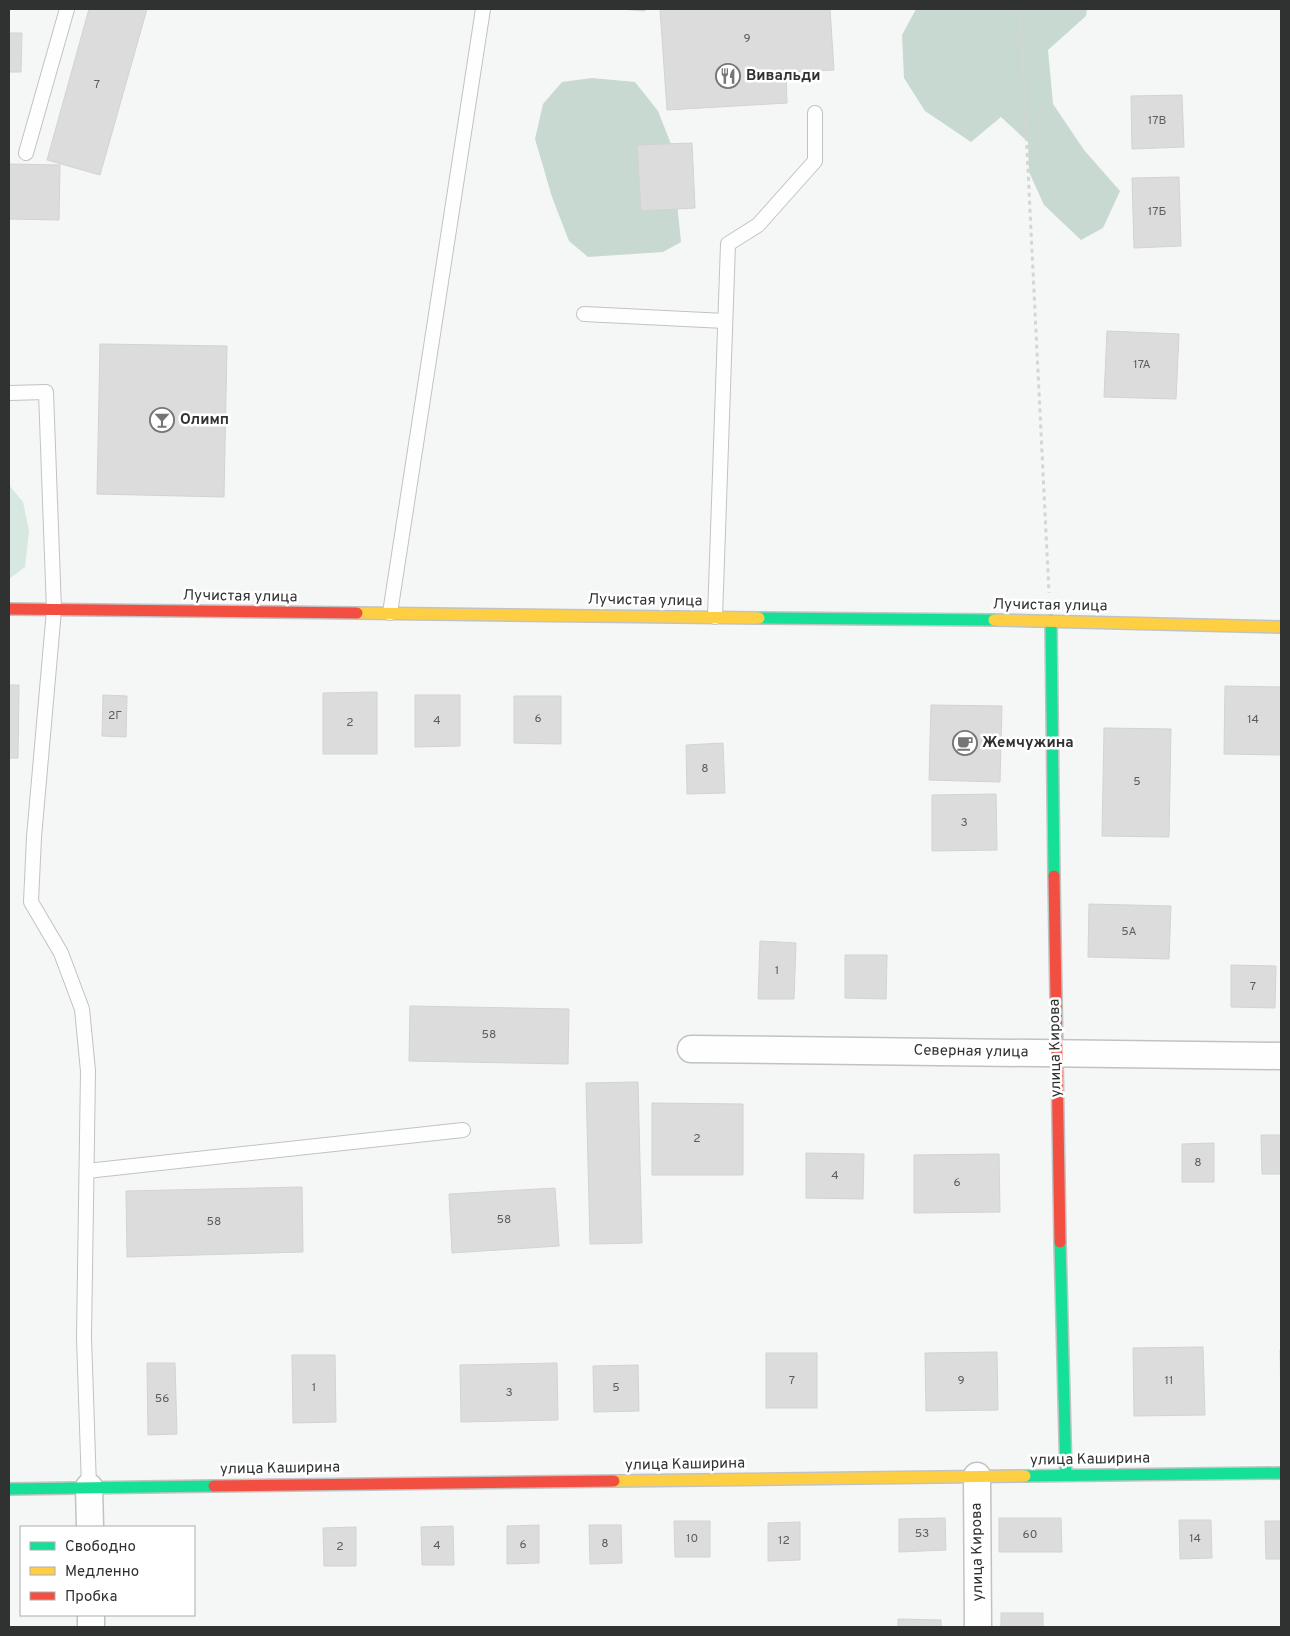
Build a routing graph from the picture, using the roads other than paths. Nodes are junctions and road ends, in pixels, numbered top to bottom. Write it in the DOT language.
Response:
graph roads {
  1 [pos="68,9"];
  2 [pos="482,9"];
  3 [pos="815,113"];
  4 [pos="26,153"];
  5 [pos="584,314"];
  6 [pos="725,321"];
  7 [pos="9,393"];
  8 [pos="9,609"];
  9 [pos="54,610"];
  10 [pos="390,613"];
  11 [pos="715,617"];
  12 [pos="1051,621"];
  13 [pos="1281,626"];
  14 [pos="691,1049"];
  15 [pos="1056,1053"];
  16 [pos="1281,1056"];
  17 [pos="463,1130"];
  18 [pos="87,1171"];
  19 [pos="1281,1473"];
  20 [pos="1066,1475"];
  21 [pos="977,1476"];
  22 [pos="89,1487"];
  23 [pos="9,1488"];
  24 [pos="90,1526"];
  25 [pos="978,1627"];
  1 -- 4 [label="lane"];
  2 -- 10 [label="lane"];
  3 -- 6 [label="lane"];
  5 -- 6 [label="lane"];
  6 -- 11 [label="lane"];
  7 -- 9 [label="lane"];
  8 -- 9 [label="street, Лучистая улица"];
  9 -- 10 [label="street, Лучистая улица"];
  9 -- 18 [label="lane"];
  10 -- 11 [label="street, Лучистая улица"];
  11 -- 12 [label="street, Лучистая улица"];
  12 -- 13 [label="street, Лучистая улица"];
  12 -- 15 [label="street, улица Кирова"];
  14 -- 15 [label="street, Северная улица"];
  15 -- 16 [label="street, Северная улица"];
  15 -- 20 [label="street, улица Кирова"];
  17 -- 18 [label="lane"];
  18 -- 22 [label="lane"];
  19 -- 20 [label="street, улица Каширина"];
  20 -- 21 [label="street, улица Каширина"];
  21 -- 22 [label="street, улица Каширина"];
  21 -- 25 [label="street, улица Кирова"];
  22 -- 23 [label="street, улица Каширина"];
  22 -- 24 [label="street"];
}
